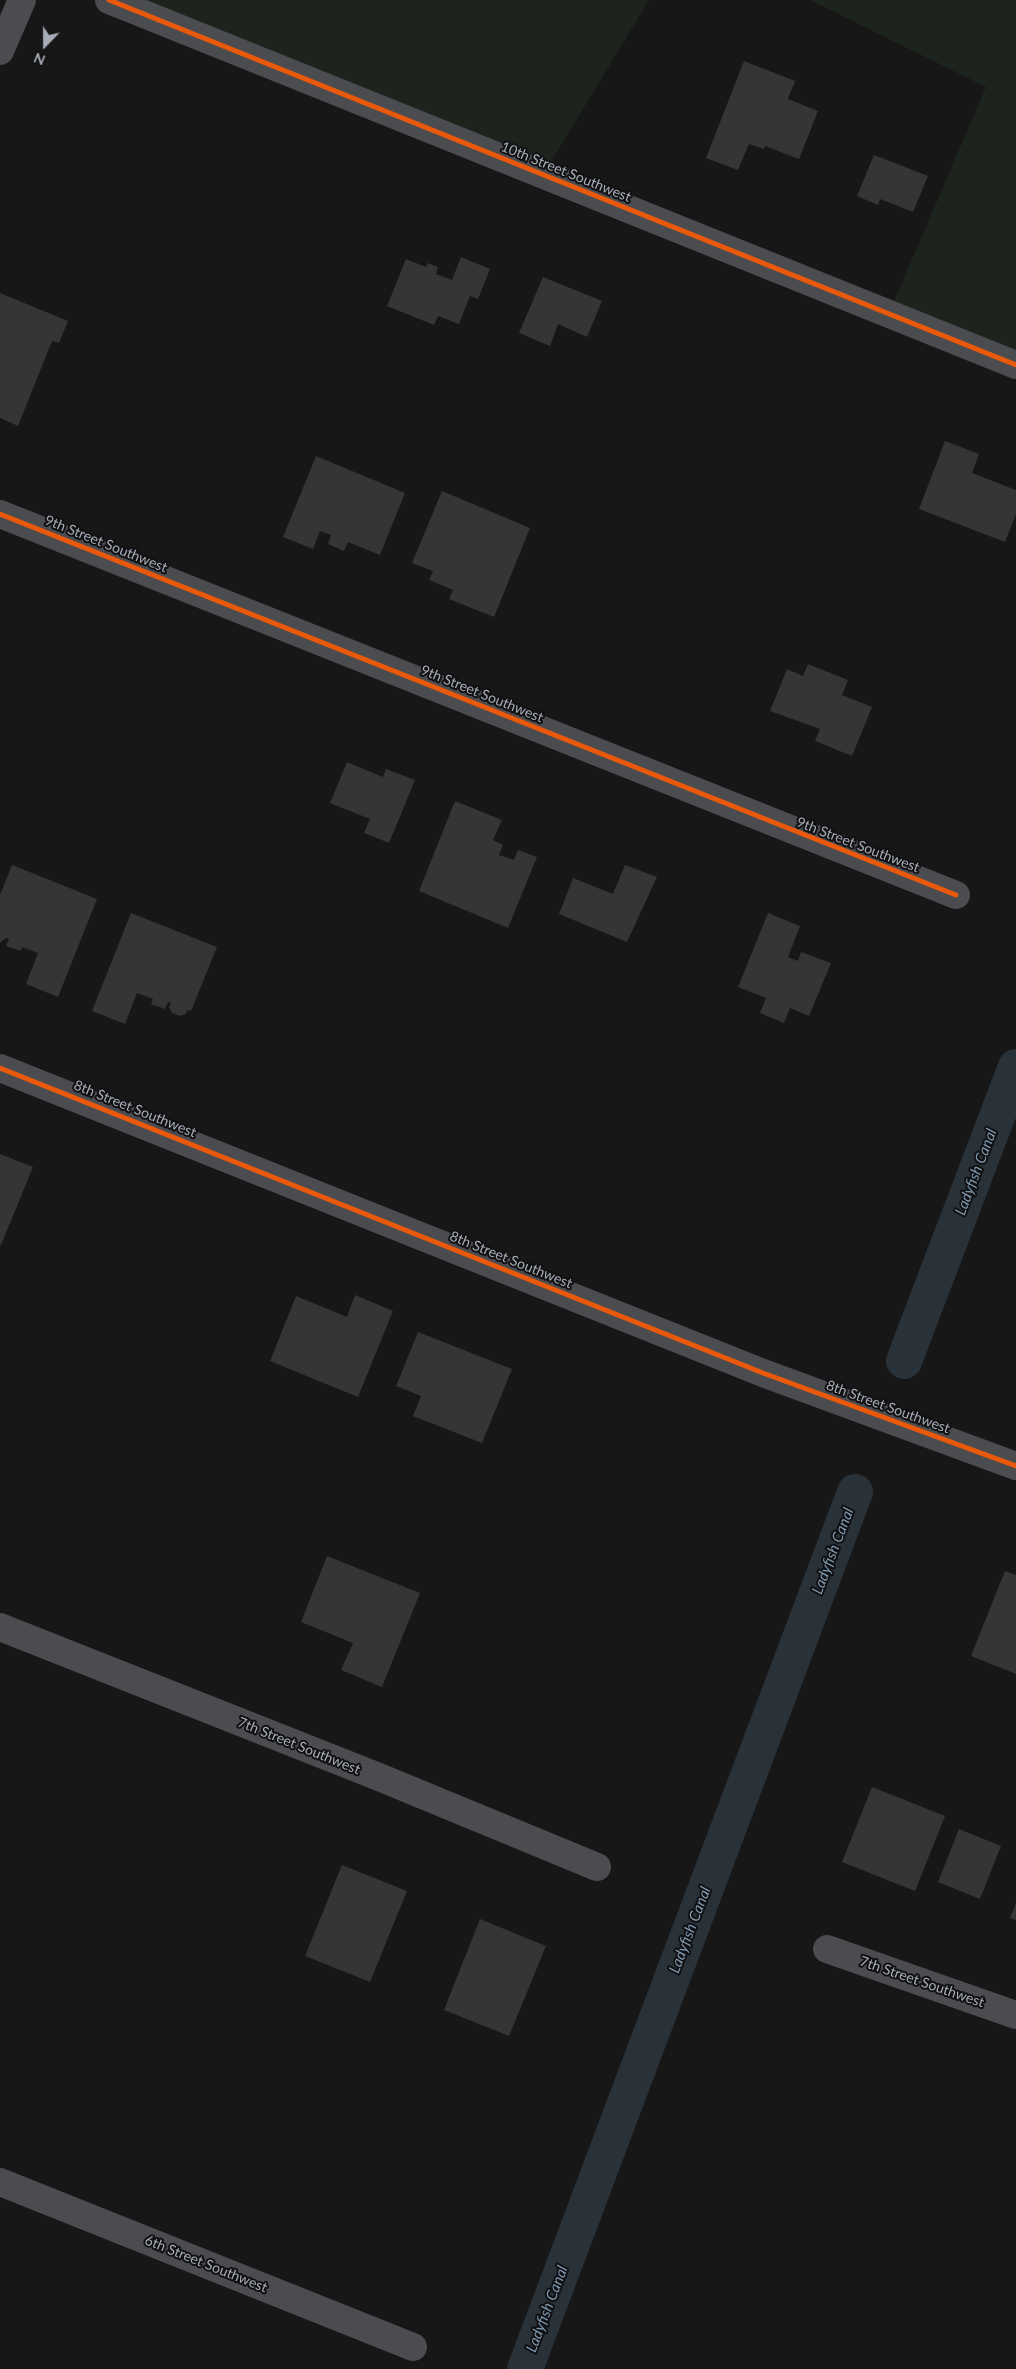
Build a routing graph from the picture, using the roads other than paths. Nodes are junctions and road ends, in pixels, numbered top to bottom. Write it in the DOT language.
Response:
graph roads {
  1 [pos="22,0"];
  2 [pos="108,0"];
  3 [pos="0,51"];
  4 [pos="1016,364"];
  5 [pos="0,514"];
  6 [pos="956,895"];
  7 [pos="0,1068"];
  8 [pos="1016,1466"];
  9 [pos="0,1627"];
  10 [pos="597,1867"];
  11 [pos="827,1950"];
  12 [pos="1016,2015"];
  13 [pos="0,2182"];
  14 [pos="413,2347"];
  1 -- 3 [label="street"];
  2 -- 4 [label="street, 10th Street Southwest"];
  5 -- 6 [label="street, 9th Street Southwest"];
  7 -- 8 [label="street, 8th Street Southwest"];
  9 -- 10 [label="street, 7th Street Southwest"];
  11 -- 12 [label="street, 7th Street Southwest"];
  13 -- 14 [label="street, 6th Street Southwest"];
}
